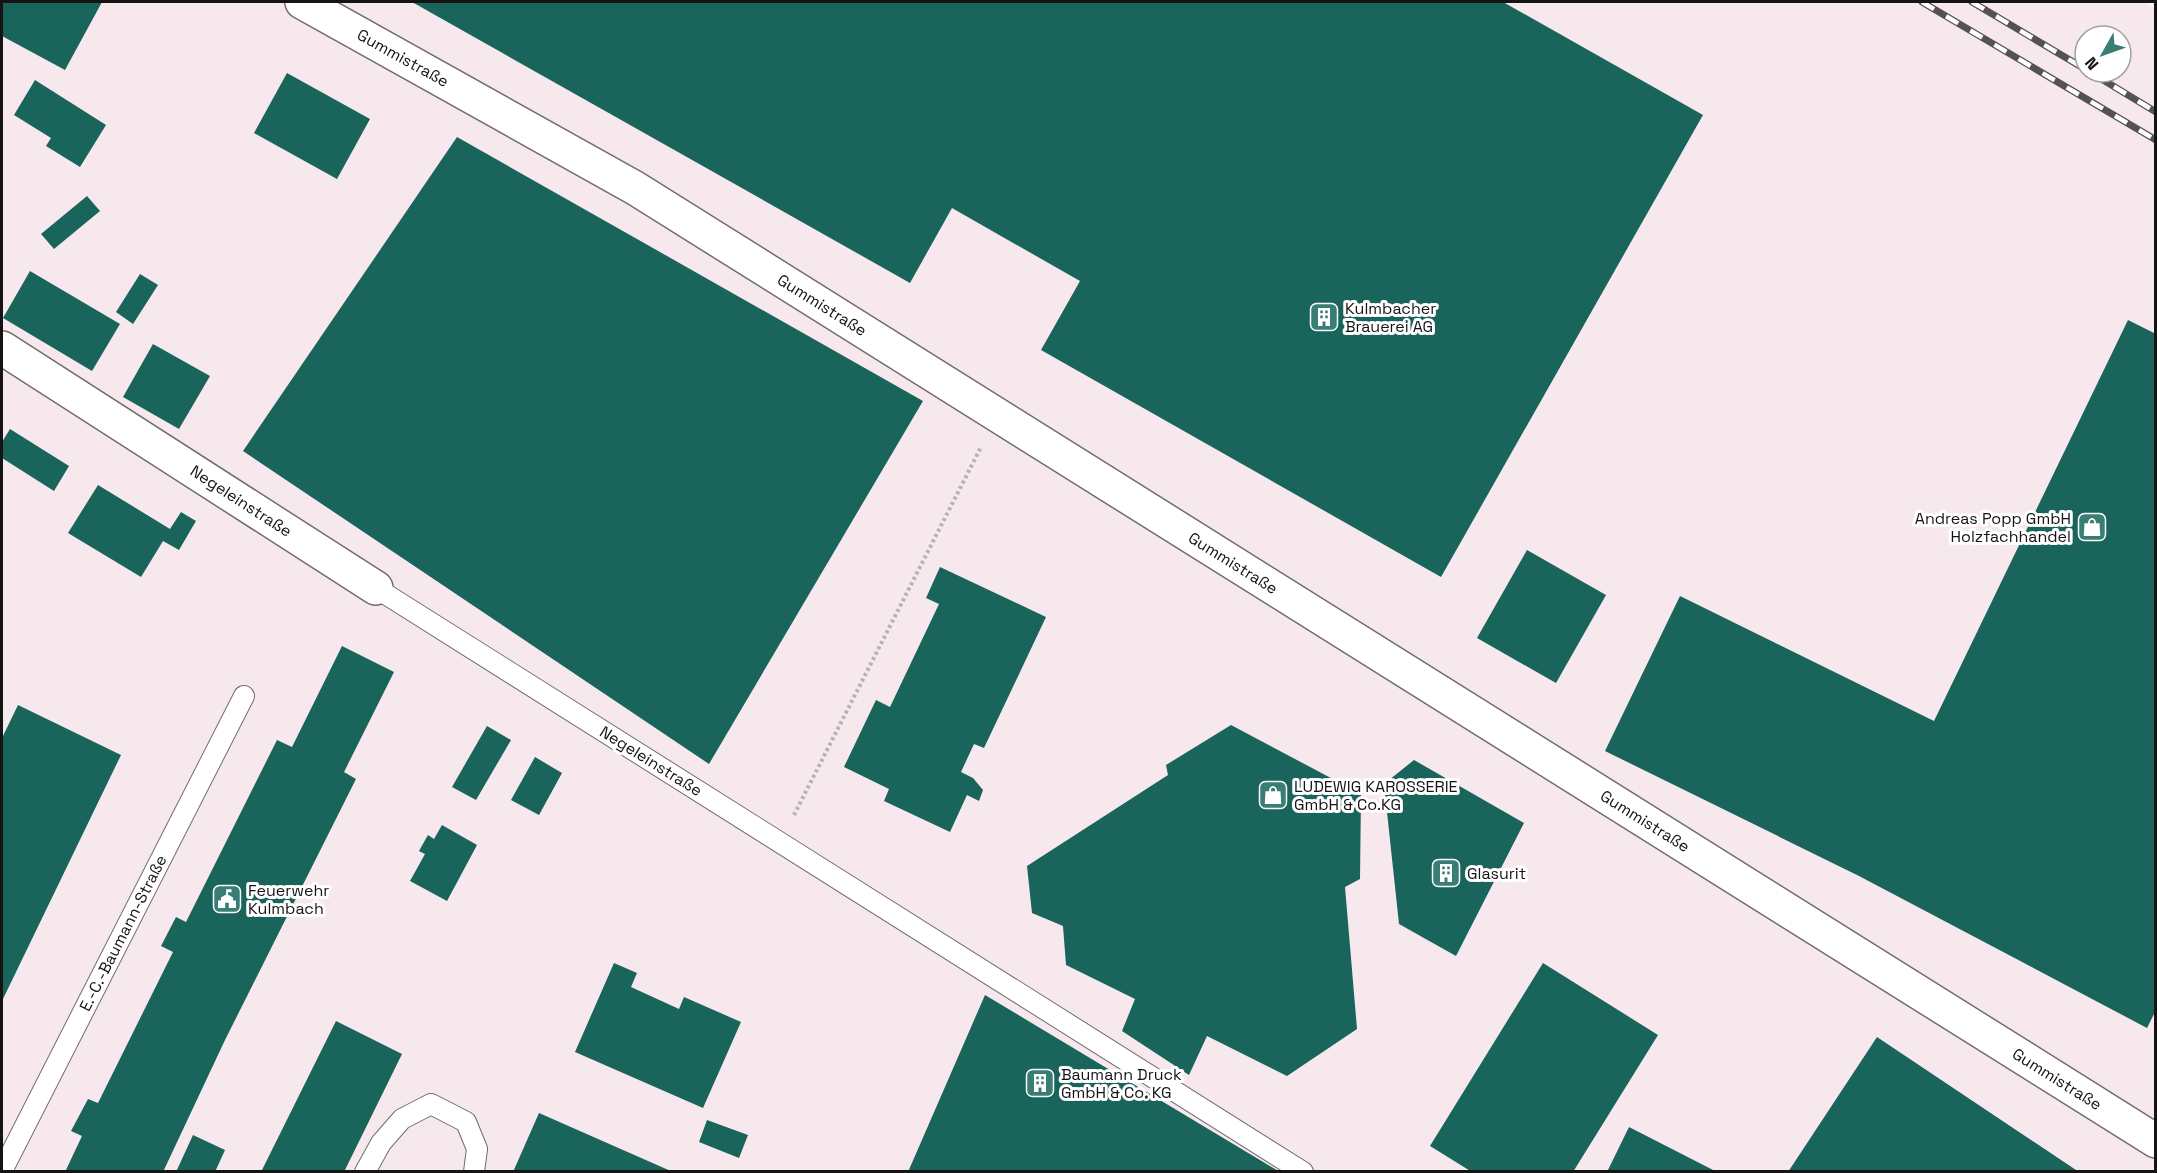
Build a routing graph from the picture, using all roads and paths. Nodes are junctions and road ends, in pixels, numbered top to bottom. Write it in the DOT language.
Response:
graph roads {
  1 [pos="302,2"];
  2 [pos="2,348"];
  3 [pos="997,415"];
  4 [pos="376,588"];
  5 [pos="244,696"];
  6 [pos="780,842"];
  7 [pos="2156,1141"];
  8 [pos="2,1171"];
  9 [pos="365,1172"];
  10 [pos="474,1172"];
  11 [pos="1303,1172"];
  1 -- 3 [label="street, Gummistraße"];
  2 -- 4 [label="street, Negeleinstraße"];
  3 -- 6 [label="path"];
  3 -- 7 [label="street, Gummistraße"];
  4 -- 6 [label="lane, Negeleinstraße"];
  5 -- 8 [label="lane, E.-C.-Baumann-Straße"];
  6 -- 11 [label="lane, Negeleinstraße"];
  9 -- 10 [label="lane"];
}
